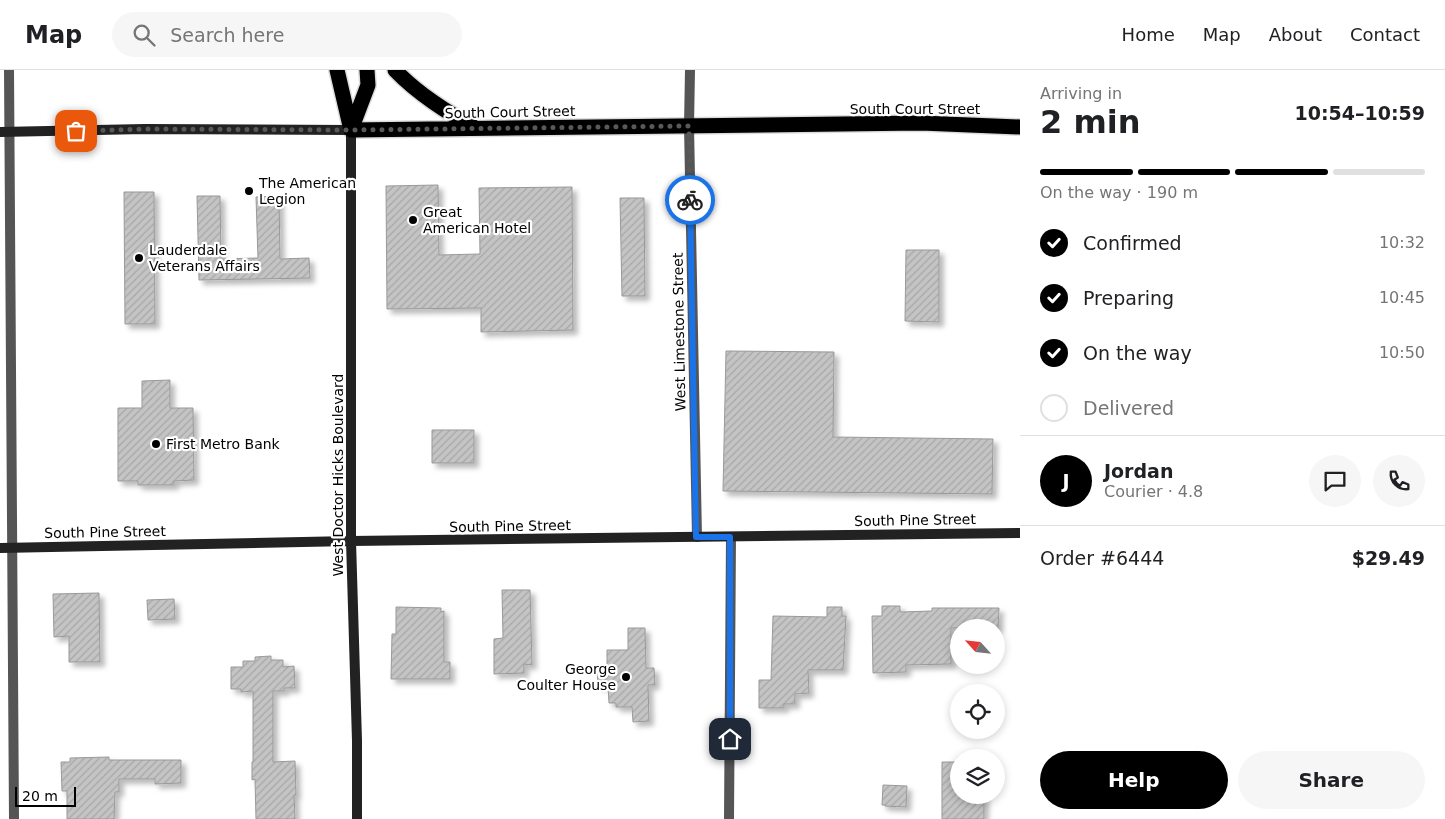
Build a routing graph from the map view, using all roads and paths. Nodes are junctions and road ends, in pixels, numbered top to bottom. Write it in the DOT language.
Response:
graph roads {
  1 [pos="9,70"];
  2 [pos="337,70"];
  3 [pos="367,70"];
  4 [pos="395,70"];
  5 [pos="690,70"];
  6 [pos="689,126"];
  7 [pos="1020,127"];
  8 [pos="476,128"];
  9 [pos="351,130"];
  10 [pos="4,132"];
  11 [pos="1020,533"];
  12 [pos="696,537"];
  13 [pos="730,537"];
  14 [pos="351,541"];
  15 [pos="0,548"];
  16 [pos="13,548"];
  17 [pos="14,819"];
  18 [pos="357,819"];
  19 [pos="730,819"];
  1 -- 10 [label="street"];
  2 -- 9 [label="highway"];
  3 -- 9 [label="highway"];
  4 -- 8 [label="highway"];
  5 -- 6 [label="street, West Limestone Street"];
  6 -- 7 [label="highway, South Court Street"];
  6 -- 8 [label="highway, South Court Street"];
  6 -- 12 [label="street, West Limestone Street"];
  8 -- 9 [label="highway, South Court Street"];
  9 -- 10 [label="main road, South Court Street"];
  9 -- 14 [label="main road, West Doctor Hicks Boulevard"];
  10 -- 16 [label="street"];
  11 -- 13 [label="main road, South Pine Street"];
  12 -- 13 [label="main road, South Pine Street"];
  12 -- 14 [label="main road, South Pine Street"];
  13 -- 19 [label="street"];
  14 -- 16 [label="main road, South Pine Street"];
  14 -- 18 [label="main road, West Doctor Hicks Boulevard"];
  15 -- 16 [label="main road, South Pine Street"];
  16 -- 17 [label="street"];
}
